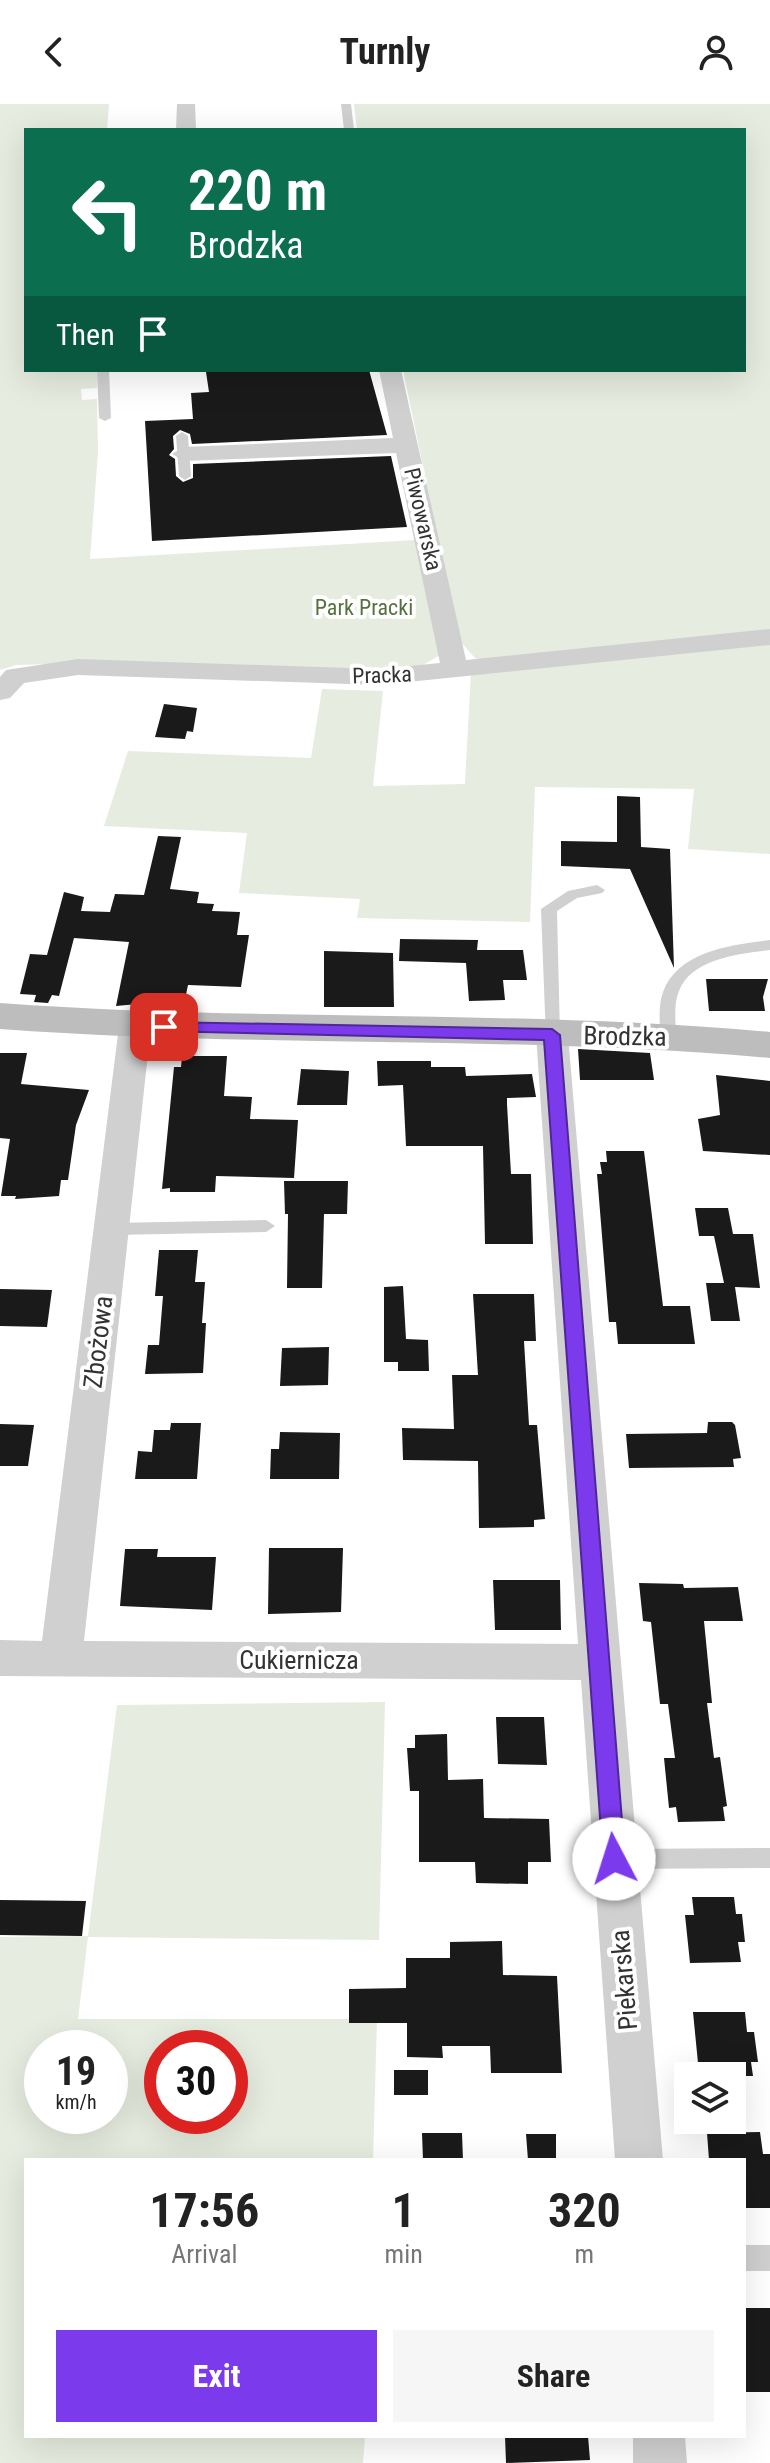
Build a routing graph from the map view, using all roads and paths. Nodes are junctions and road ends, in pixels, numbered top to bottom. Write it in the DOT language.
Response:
graph roads {
  1 [pos="186,104"];
  2 [pos="346,104"];
  3 [pos="186,128"];
  4 [pos="349,128"];
  5 [pos="103,372"];
  6 [pos="390,372"];
  7 [pos="105,418"];
  8 [pos="406,445"];
  9 [pos="184,456"];
  10 [pos="770,637"];
  11 [pos="455,669"];
  12 [pos="0,692"];
  13 [pos="597,890"];
  14 [pos="770,945"];
  15 [pos="0,1016"];
  16 [pos="135,1026"];
  17 [pos="552,1035"];
  18 [pos="668,1036"];
  19 [pos="770,1045"];
  20 [pos="266,1226"];
  21 [pos="112,1229"];
  22 [pos="0,1658"];
  23 [pos="61,1658"];
  24 [pos="598,1662"];
  25 [pos="770,1858"];
  26 [pos="614,1859"];
  27 [pos="639,2158"];
  28 [pos="746,2258"];
  29 [pos="770,2258"];
  30 [pos="659,2438"];
  31 [pos="660,2463"];
  1 -- 3 [label="street"];
  2 -- 4 [label="lane"];
  5 -- 7 [label="lane"];
  6 -- 8 [label="street, Piwowarska"];
  8 -- 9 [label="street"];
  8 -- 11 [label="street, Piwowarska"];
  10 -- 11 [label="street, Pracka"];
  11 -- 12 [label="street, Pracka"];
  13 -- 17 [label="lane"];
  14 -- 18 [label="lane"];
  15 -- 16 [label="street, Brodzka"];
  16 -- 17 [label="street, Brodzka"];
  16 -- 21 [label="street, Zbożowa"];
  17 -- 18 [label="street, Brodzka"];
  17 -- 24 [label="street, Piekarska"];
  18 -- 19 [label="street, Brodzka"];
  20 -- 21 [label="lane"];
  21 -- 23 [label="street, Zbożowa"];
  22 -- 23 [label="street, Cukiernicza"];
  23 -- 24 [label="street, Cukiernicza"];
  24 -- 26 [label="street, Piekarska"];
  25 -- 26 [label="lane"];
  26 -- 27 [label="street, Piekarska"];
  28 -- 29 [label="lane"];
  30 -- 31 [label="street"];
}
